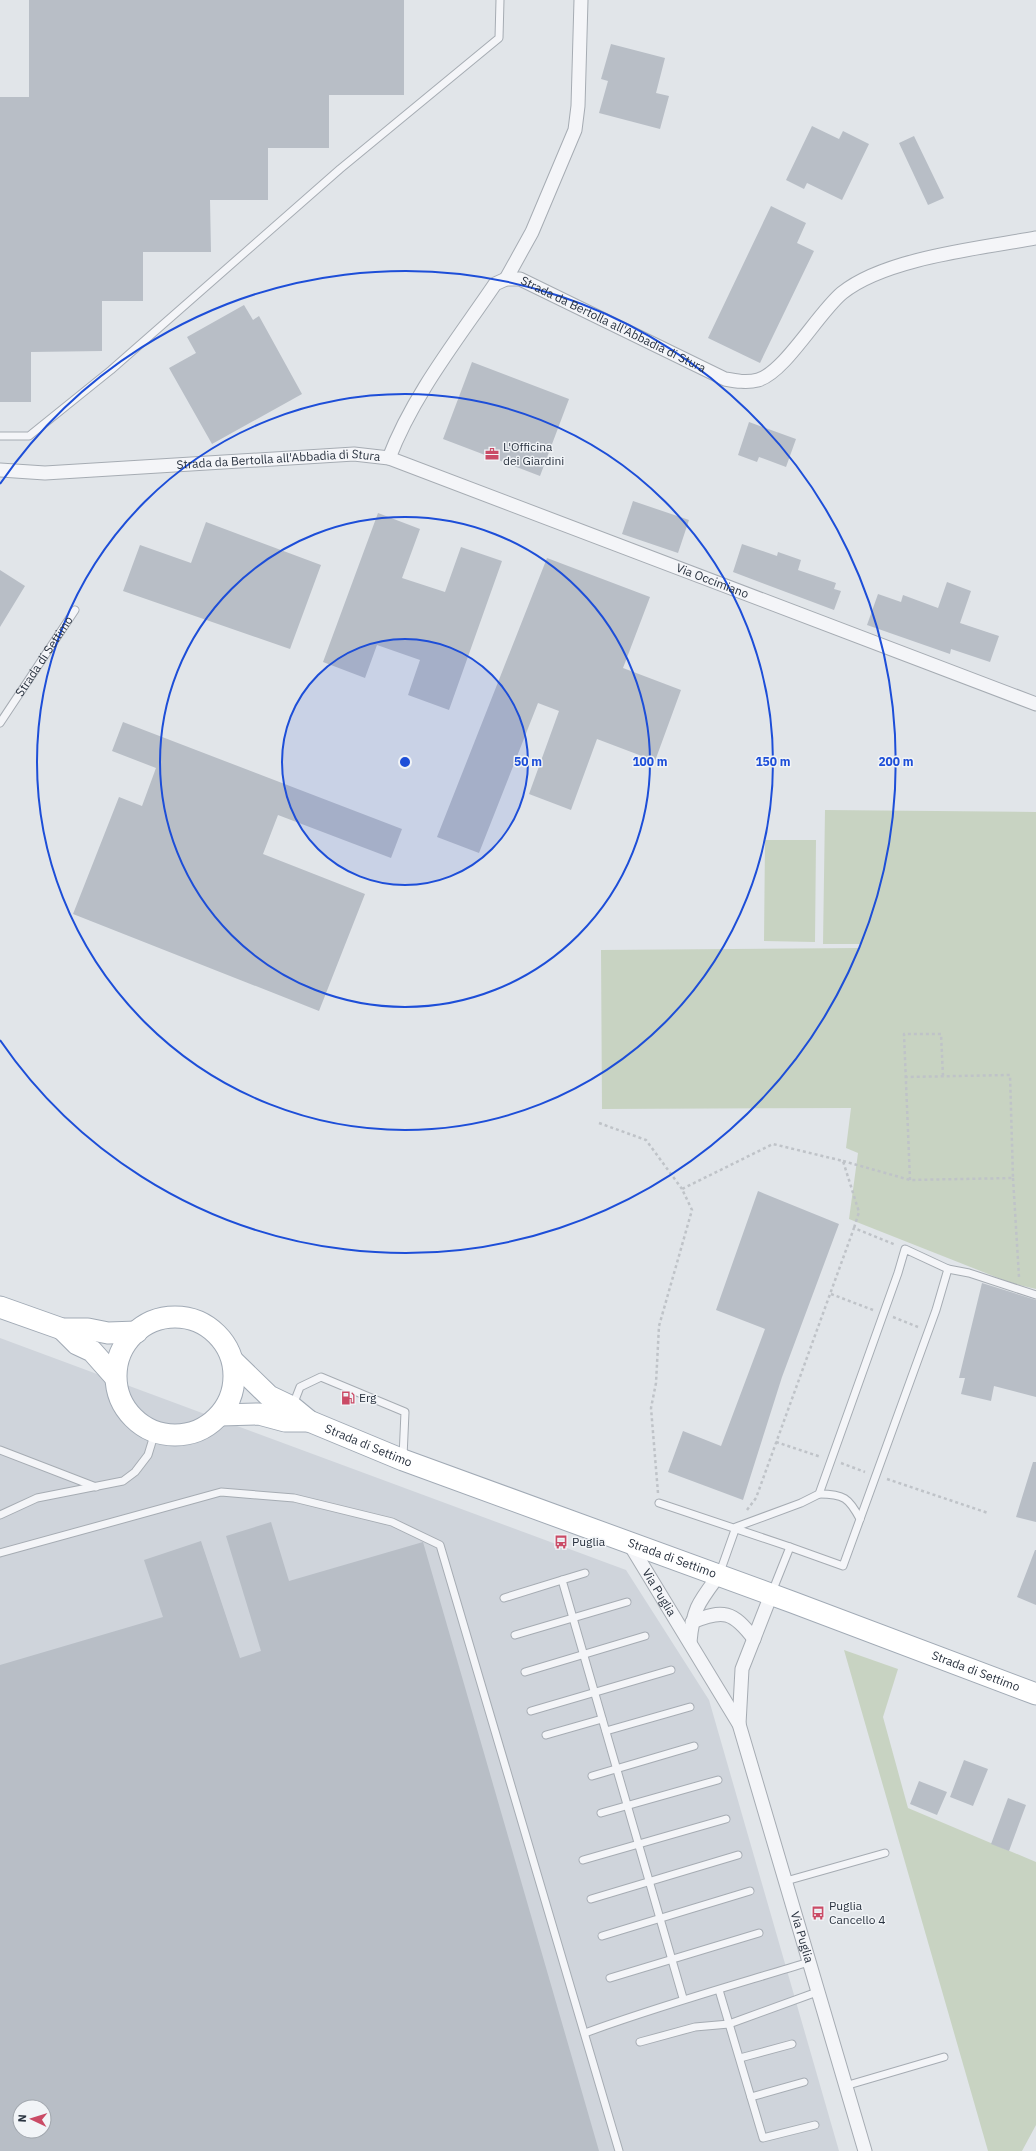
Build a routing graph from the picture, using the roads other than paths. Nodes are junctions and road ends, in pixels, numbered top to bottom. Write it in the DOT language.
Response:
graph roads {
  1 [pos="500,0"];
  2 [pos="581,0"];
  3 [pos="1036,238"];
  4 [pos="506,279"];
  5 [pos="0,436"];
  6 [pos="389,458"];
  7 [pos="0,470"];
  8 [pos="74,610"];
  9 [pos="1036,704"];
  10 [pos="0,722"];
  11 [pos="948,1269"];
  12 [pos="1036,1295"];
  13 [pos="0,1308"];
  14 [pos="62,1328"];
  15 [pos="137,1332"];
  16 [pos="232,1361"];
  17 [pos="115,1377"];
  18 [pos="292,1408"];
  19 [pos="220,1415"];
  20 [pos="309,1421"];
  21 [pos="155,1432"];
  22 [pos="0,1450"];
  23 [pos="402,1460"];
  24 [pos="96,1487"];
  25 [pos="819,1494"];
  26 [pos="659,1503"];
  27 [pos="0,1516"];
  28 [pos="860,1519"];
  29 [pos="736,1527"];
  30 [pos="629,1543"];
  31 [pos="790,1547"];
  32 [pos="0,1553"];
  33 [pos="585,1573"];
  34 [pos="719,1575"];
  35 [pos="562,1580"];
  36 [pos="771,1594"];
  37 [pos="504,1598"];
  38 [pos="627,1602"];
  39 [pos="573,1618"];
  40 [pos="692,1622"];
  41 [pos="515,1635"];
  42 [pos="645,1636"];
  43 [pos="754,1639"];
  44 [pos="690,1642"];
  45 [pos="584,1655"];
  46 [pos="671,1670"];
  47 [pos="525,1672"];
  48 [pos="594,1693"];
  49 [pos="1036,1694"];
  50 [pos="690,1707"];
  51 [pos="531,1711"];
  52 [pos="602,1719"];
  53 [pos="739,1724"];
  54 [pos="606,1731"];
  55 [pos="546,1735"];
  56 [pos="694,1746"];
  57 [pos="616,1768"];
  58 [pos="592,1776"];
  59 [pos="718,1780"];
  60 [pos="627,1806"];
  61 [pos="601,1813"];
  62 [pos="726,1819"];
  63 [pos="638,1843"];
  64 [pos="885,1853"];
  65 [pos="738,1855"];
  66 [pos="583,1860"];
  67 [pos="786,1880"];
  68 [pos="649,1882"];
  69 [pos="750,1891"];
  70 [pos="591,1899"];
  71 [pos="660,1919"];
  72 [pos="759,1933"];
  73 [pos="602,1936"];
  74 [pos="672,1959"];
  75 [pos="809,1962"];
  76 [pos="610,1978"];
  77 [pos="719,1990"];
  78 [pos="817,1992"];
  79 [pos="683,1998"];
  80 [pos="729,2024"];
  81 [pos="585,2033"];
  82 [pos="640,2042"];
  83 [pos="792,2044"];
  84 [pos="944,2057"];
  85 [pos="740,2058"];
  86 [pos="804,2082"];
  87 [pos="845,2086"];
  88 [pos="751,2097"];
  89 [pos="814,2124"];
  90 [pos="619,2151"];
  91 [pos="865,2151"];
  1 -- 5 [label="lane"];
  2 -- 4 [label="street"];
  3 -- 4 [label="street, Strada da Bertolla all'Abbadia di Stura"];
  4 -- 6 [label="street, Strada da Bertolla all'Abbadia di Stura"];
  6 -- 7 [label="street, Strada da Bertolla all'Abbadia di Stura"];
  6 -- 9 [label="street, Via Occimiano"];
  8 -- 10 [label="lane, Strada di Settimo"];
  11 -- 12 [label="lane"];
  11 -- 25 [label="lane"];
  11 -- 28 [label="lane"];
  13 -- 14 [label="main road"];
  14 -- 15 [label="main road"];
  14 -- 17 [label="main road"];
  15 -- 16 [label="main road"];
  15 -- 17 [label="main road"];
  16 -- 18 [label="main road, Strada di Settimo"];
  16 -- 19 [label="main road"];
  17 -- 21 [label="main road"];
  18 -- 20 [label="main road, Strada di Settimo"];
  18 -- 23 [label="lane"];
  19 -- 20 [label="main road, Strada di Settimo"];
  19 -- 21 [label="main road"];
  20 -- 23 [label="main road, Strada di Settimo"];
  21 -- 24 [label="lane"];
  22 -- 24 [label="lane"];
  23 -- 30 [label="main road, Strada di Settimo"];
  24 -- 27 [label="lane"];
  25 -- 28 [label="lane"];
  25 -- 29 [label="lane"];
  26 -- 29 [label="lane"];
  28 -- 31 [label="lane"];
  29 -- 31 [label="lane"];
  29 -- 34 [label="lane"];
  30 -- 34 [label="main road, Strada di Settimo"];
  30 -- 44 [label="street, Via Puglia"];
  31 -- 36 [label="lane"];
  32 -- 81 [label="lane"];
  33 -- 35 [label="lane"];
  34 -- 36 [label="main road, Strada di Settimo"];
  34 -- 40 [label="street, Via Puglia"];
  35 -- 37 [label="lane"];
  35 -- 39 [label="lane"];
  36 -- 43 [label="street, Via Puglia"];
  36 -- 49 [label="main road, Strada di Settimo"];
  38 -- 39 [label="lane"];
  39 -- 41 [label="lane"];
  39 -- 45 [label="lane"];
  40 -- 43 [label="street, Via Puglia"];
  40 -- 44 [label="street, Via Puglia"];
  42 -- 45 [label="lane"];
  43 -- 53 [label="street, Via Puglia"];
  44 -- 53 [label="street, Via Puglia"];
  45 -- 47 [label="lane"];
  45 -- 48 [label="lane"];
  46 -- 48 [label="lane"];
  48 -- 51 [label="lane"];
  48 -- 52 [label="lane"];
  50 -- 54 [label="lane"];
  52 -- 54 [label="lane"];
  52 -- 55 [label="lane"];
  53 -- 67 [label="street, Via Puglia"];
  54 -- 57 [label="lane"];
  56 -- 57 [label="lane"];
  57 -- 58 [label="lane"];
  57 -- 60 [label="lane"];
  59 -- 60 [label="lane"];
  60 -- 61 [label="lane"];
  60 -- 63 [label="lane"];
  62 -- 63 [label="lane"];
  63 -- 66 [label="lane"];
  63 -- 68 [label="lane"];
  64 -- 67 [label="lane"];
  65 -- 68 [label="lane"];
  67 -- 75 [label="street, Via Puglia"];
  68 -- 70 [label="lane"];
  68 -- 71 [label="lane"];
  69 -- 71 [label="lane"];
  71 -- 73 [label="lane"];
  71 -- 74 [label="lane"];
  72 -- 74 [label="lane"];
  74 -- 76 [label="lane"];
  74 -- 79 [label="lane"];
  75 -- 77 [label="lane"];
  75 -- 78 [label="street, Via Puglia"];
  77 -- 79 [label="lane"];
  77 -- 80 [label="lane"];
  78 -- 80 [label="lane"];
  78 -- 87 [label="street, Via Puglia"];
  79 -- 81 [label="lane"];
  80 -- 82 [label="lane"];
  80 -- 85 [label="lane"];
  81 -- 90 [label="lane"];
  83 -- 85 [label="lane"];
  84 -- 87 [label="lane"];
  85 -- 88 [label="lane"];
  86 -- 88 [label="lane"];
  87 -- 91 [label="street, Via Puglia"];
  88 -- 89 [label="lane"];
}
